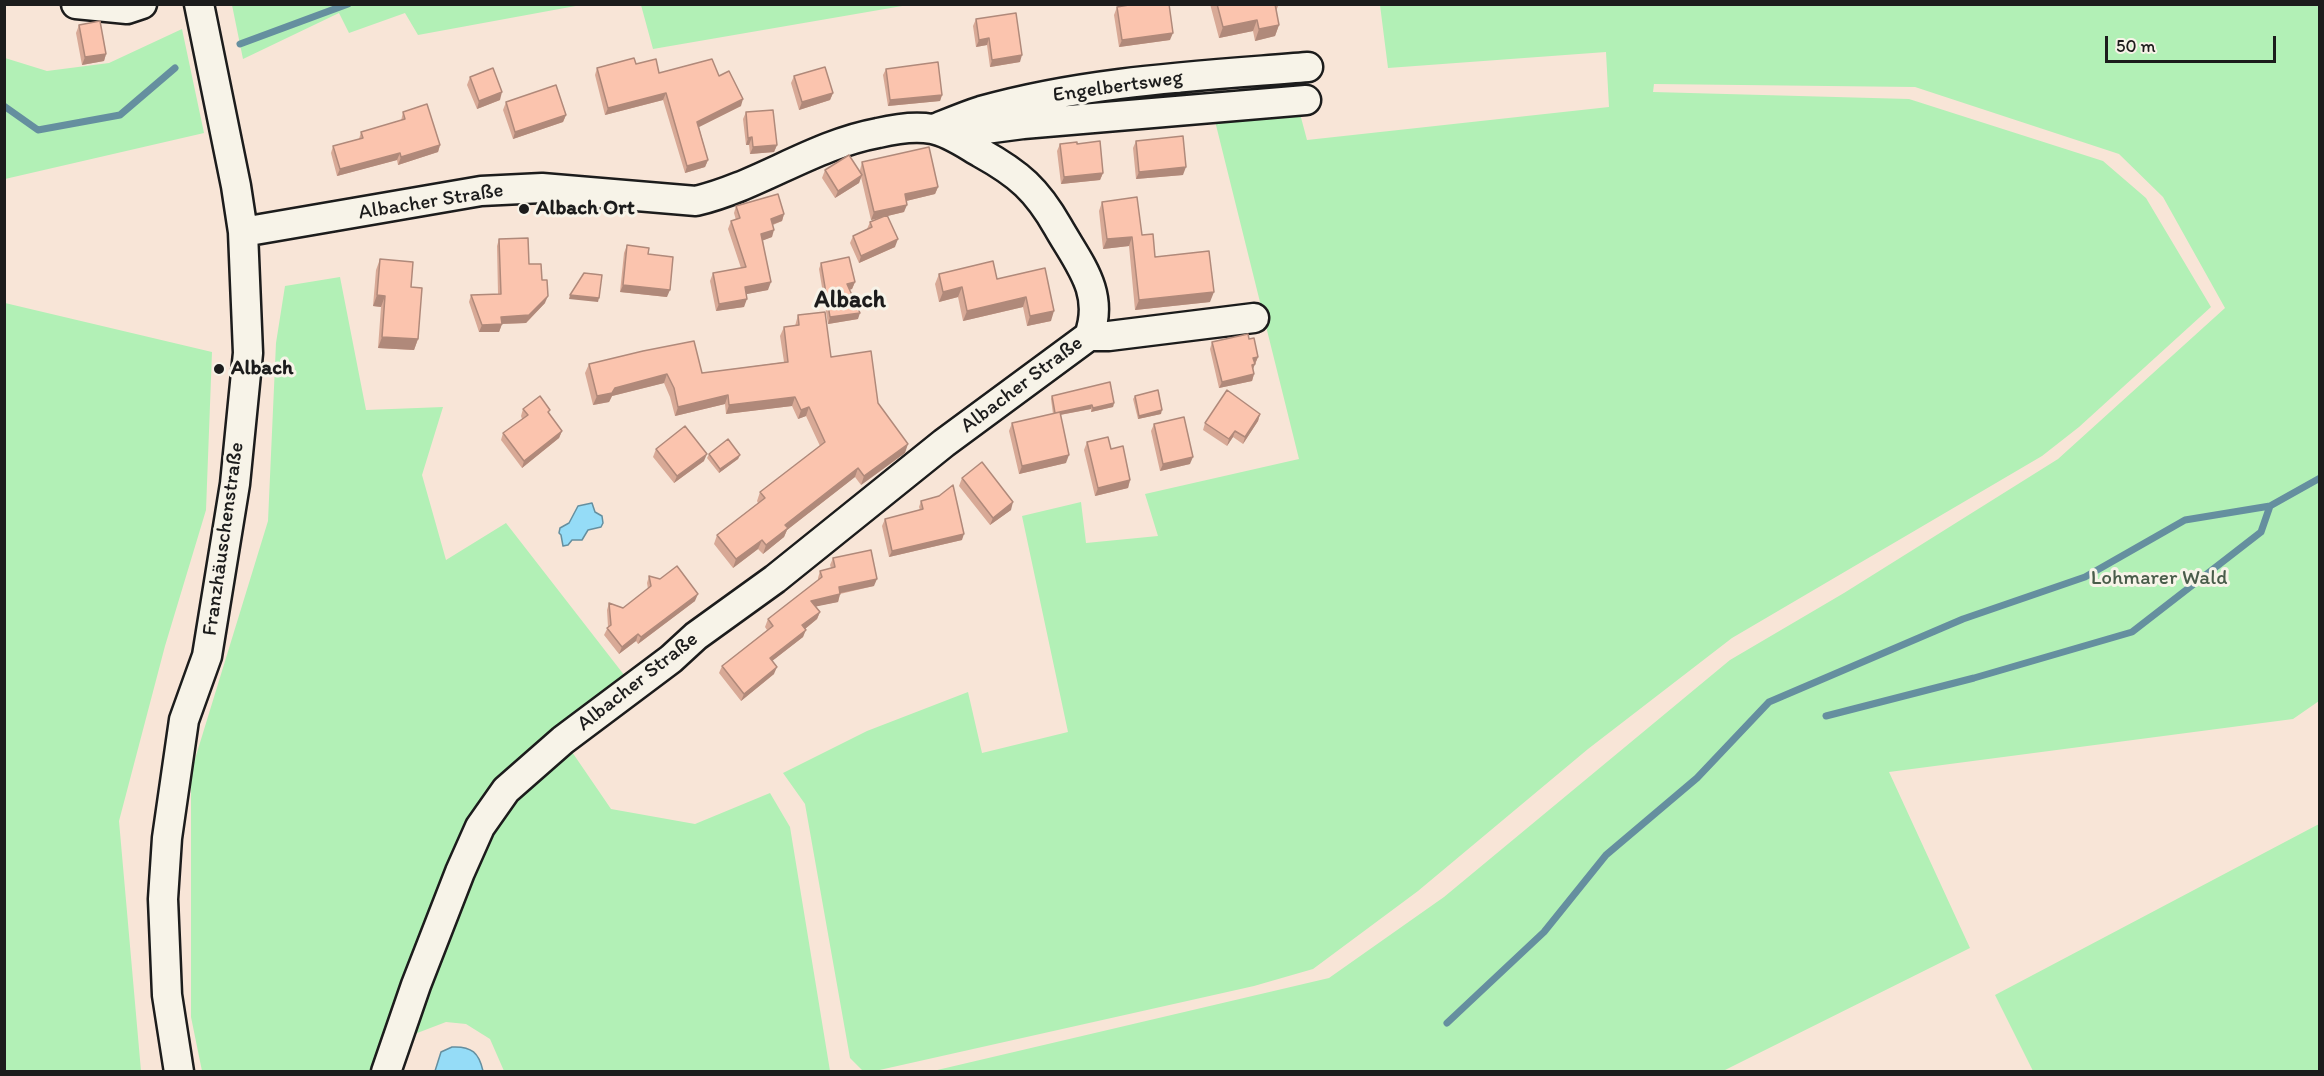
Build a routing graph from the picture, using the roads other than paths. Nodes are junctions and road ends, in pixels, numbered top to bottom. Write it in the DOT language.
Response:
graph roads {
  1 [pos="76,4"];
  2 [pos="142,4"];
  3 [pos="199,4"];
  4 [pos="1308,67"];
  5 [pos="1306,100"];
  6 [pos="933,129"];
  7 [pos="960,141"];
  8 [pos="243,232"];
  9 [pos="1254,318"];
  10 [pos="1089,336"];
  11 [pos="179,1071"];
  12 [pos="386,1071"];
  1 -- 2 [label="street"];
  3 -- 8 [label="street, Franzhäuschenstraße"];
  4 -- 6 [label="street, Engelbertsweg"];
  5 -- 7 [label="street, Engelbertsweg"];
  6 -- 7 [label="street, Albacher Straße"];
  6 -- 8 [label="street, Albacher Straße"];
  7 -- 10 [label="street, Albacher Straße"];
  8 -- 11 [label="street, Franzhäuschenstraße"];
  9 -- 10 [label="street"];
  10 -- 12 [label="street, Albacher Straße"];
}
